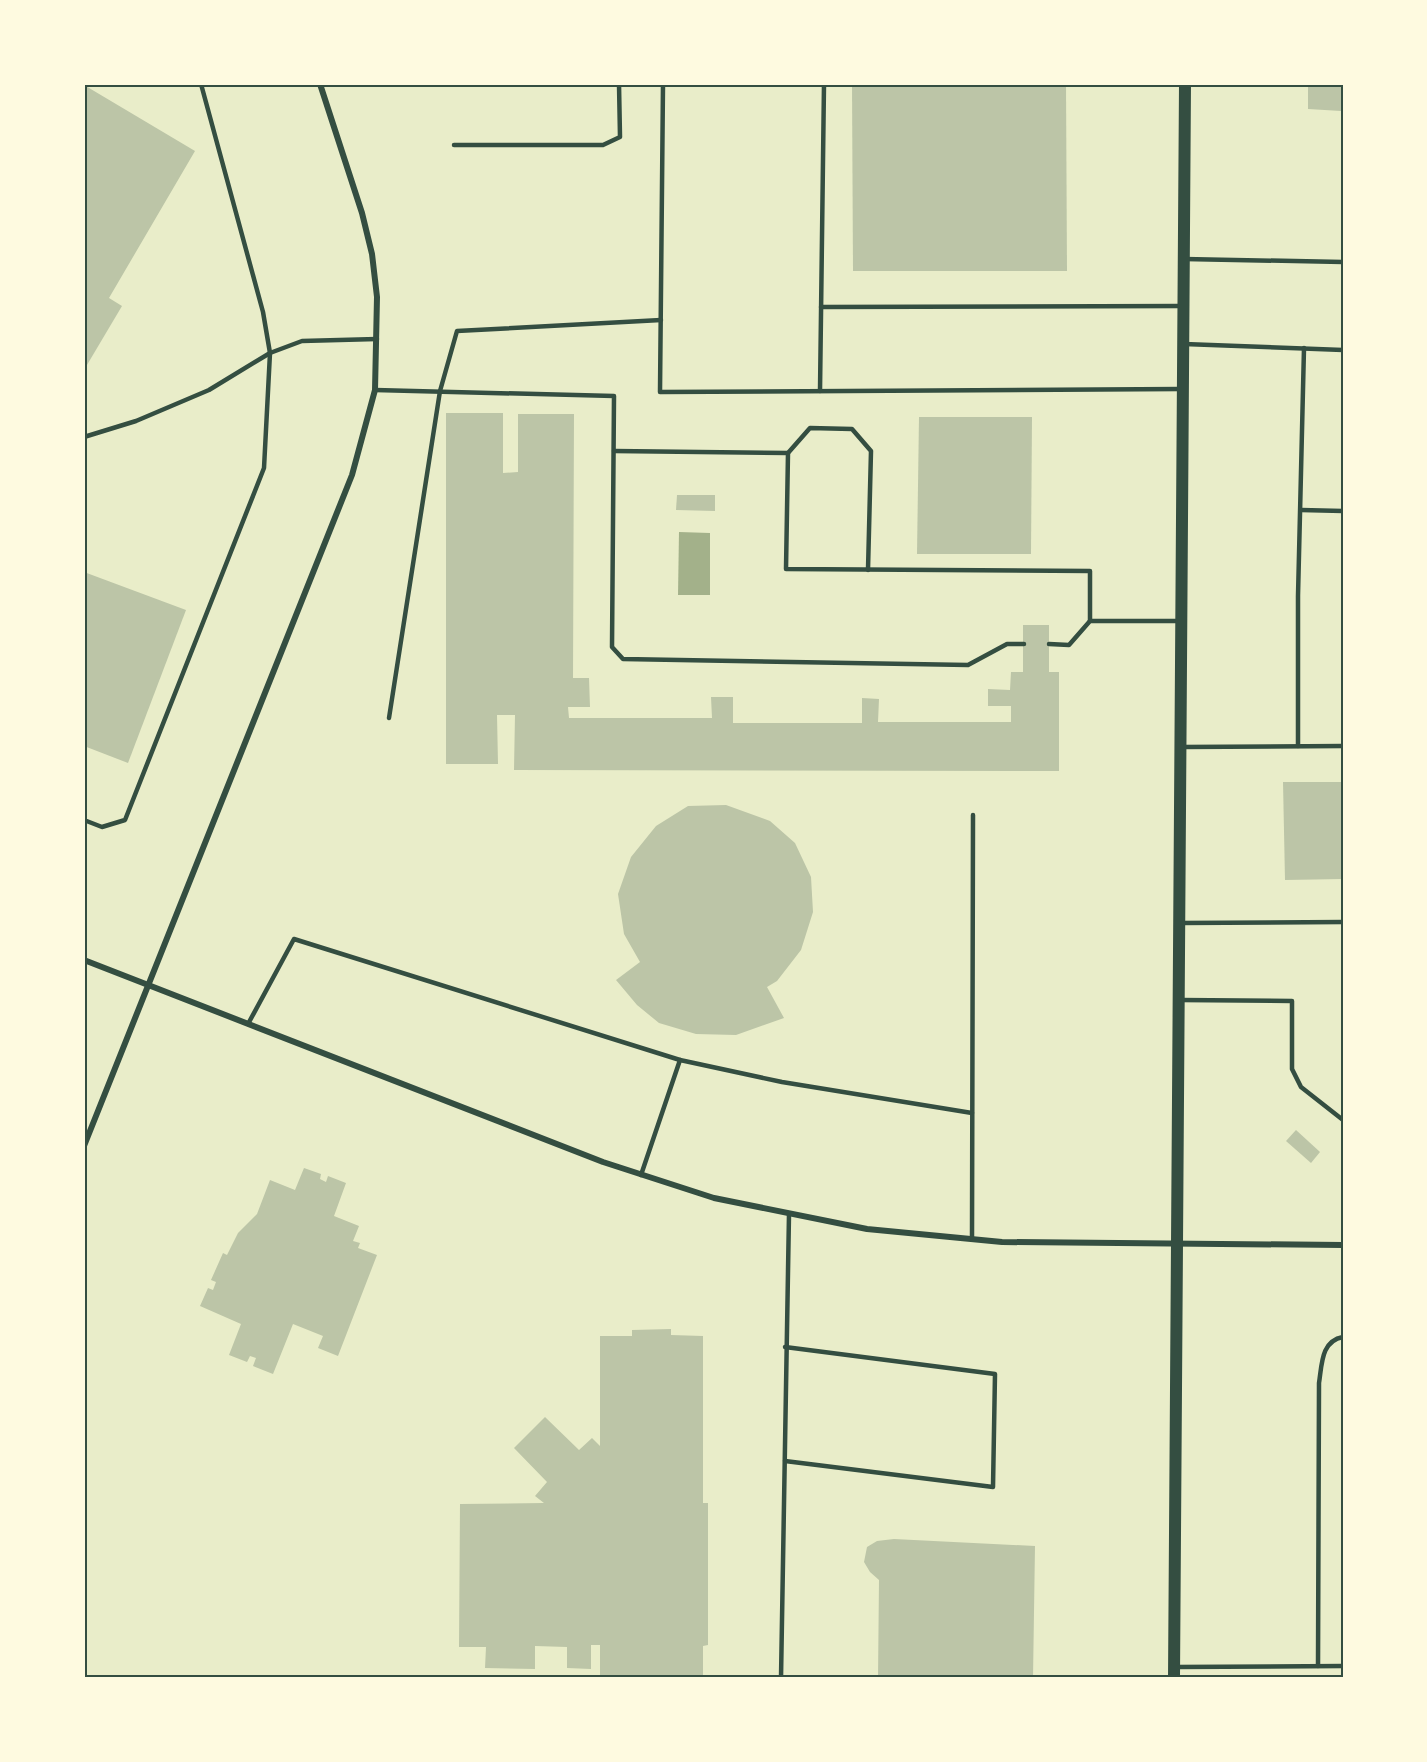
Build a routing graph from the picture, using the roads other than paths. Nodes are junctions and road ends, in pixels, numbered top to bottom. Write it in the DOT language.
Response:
graph roads {
  1 [pos="201,84"];
  2 [pos="320,84"];
  3 [pos="620,84"];
  4 [pos="663,84"];
  5 [pos="824,84"];
  6 [pos="1185,84"];
  7 [pos="454,145"];
  8 [pos="1184,259"];
  9 [pos="1343,262"];
  10 [pos="1184,306"];
  11 [pos="821,308"];
  12 [pos="661,320"];
  13 [pos="377,339"];
  14 [pos="1183,344"];
  15 [pos="1304,348"];
  16 [pos="1343,350"];
  17 [pos="270,353"];
  18 [pos="1184,389"];
  19 [pos="375,390"];
  20 [pos="440,391"];
  21 [pos="820,391"];
  22 [pos="84,437"];
  23 [pos="614,451"];
  24 [pos="788,453"];
  25 [pos="1301,510"];
  26 [pos="1343,511"];
  27 [pos="868,570"];
  28 [pos="1090,621"];
  29 [pos="1183,621"];
  30 [pos="1024,644"];
  31 [pos="1049,644"];
  32 [pos="389,718"];
  33 [pos="1298,746"];
  34 [pos="1343,746"];
  35 [pos="1182,747"];
  36 [pos="973,815"];
  37 [pos="84,820"];
  38 [pos="1343,922"];
  39 [pos="1180,923"];
  40 [pos="84,960"];
  41 [pos="148,984"];
  42 [pos="1180,1000"];
  43 [pos="248,1024"];
  44 [pos="680,1060"];
  45 [pos="972,1113"];
  46 [pos="1343,1120"];
  47 [pos="84,1146"];
  48 [pos="641,1175"];
  49 [pos="789,1214"];
  50 [pos="972,1239"];
  51 [pos="1177,1243"];
  52 [pos="1343,1245"];
  53 [pos="1343,1337"];
  54 [pos="785,1347"];
  55 [pos="785,1461"];
  56 [pos="1318,1666"];
  57 [pos="1343,1666"];
  58 [pos="1174,1673"];
  59 [pos="781,1678"];
  1 -- 17 [label="lane"];
  2 -- 13 [label="street"];
  3 -- 7 [label="lane"];
  4 -- 12 [label="lane"];
  5 -- 11 [label="lane"];
  6 -- 8 [label="main road"];
  8 -- 9 [label="lane"];
  8 -- 10 [label="main road"];
  10 -- 11 [label="lane"];
  10 -- 14 [label="main road"];
  11 -- 21 [label="lane"];
  12 -- 20 [label="lane"];
  12 -- 21 [label="lane"];
  13 -- 17 [label="lane"];
  13 -- 19 [label="street"];
  14 -- 15 [label="lane"];
  14 -- 18 [label="main road"];
  15 -- 16 [label="lane"];
  15 -- 25 [label="lane"];
  17 -- 22 [label="lane"];
  17 -- 37 [label="lane"];
  18 -- 21 [label="lane"];
  18 -- 29 [label="main road"];
  19 -- 20 [label="lane"];
  19 -- 41 [label="street"];
  20 -- 23 [label="lane"];
  20 -- 32 [label="lane"];
  23 -- 24 [label="lane"];
  23 -- 30 [label="lane"];
  24 -- 27 [label="lane"];
  24 -- 27 [label="lane"];
  25 -- 26 [label="lane"];
  25 -- 33 [label="lane"];
  27 -- 28 [label="lane"];
  28 -- 29 [label="lane"];
  28 -- 31 [label="lane"];
  29 -- 35 [label="main road"];
  33 -- 34 [label="lane"];
  33 -- 35 [label="lane"];
  35 -- 39 [label="main road"];
  36 -- 45 [label="lane"];
  38 -- 39 [label="lane"];
  39 -- 42 [label="main road"];
  40 -- 41 [label="street"];
  41 -- 43 [label="street"];
  41 -- 47 [label="street"];
  42 -- 46 [label="lane"];
  42 -- 51 [label="main road"];
  43 -- 44 [label="lane"];
  43 -- 48 [label="street"];
  44 -- 45 [label="lane"];
  44 -- 48 [label="lane"];
  45 -- 50 [label="lane"];
  48 -- 49 [label="street"];
  49 -- 50 [label="street"];
  49 -- 54 [label="lane"];
  50 -- 51 [label="street"];
  51 -- 52 [label="street"];
  51 -- 58 [label="main road"];
  53 -- 56 [label="lane"];
  54 -- 55 [label="lane"];
  54 -- 55 [label="lane"];
  55 -- 59 [label="lane"];
  56 -- 57 [label="lane"];
  56 -- 58 [label="lane"];
}
